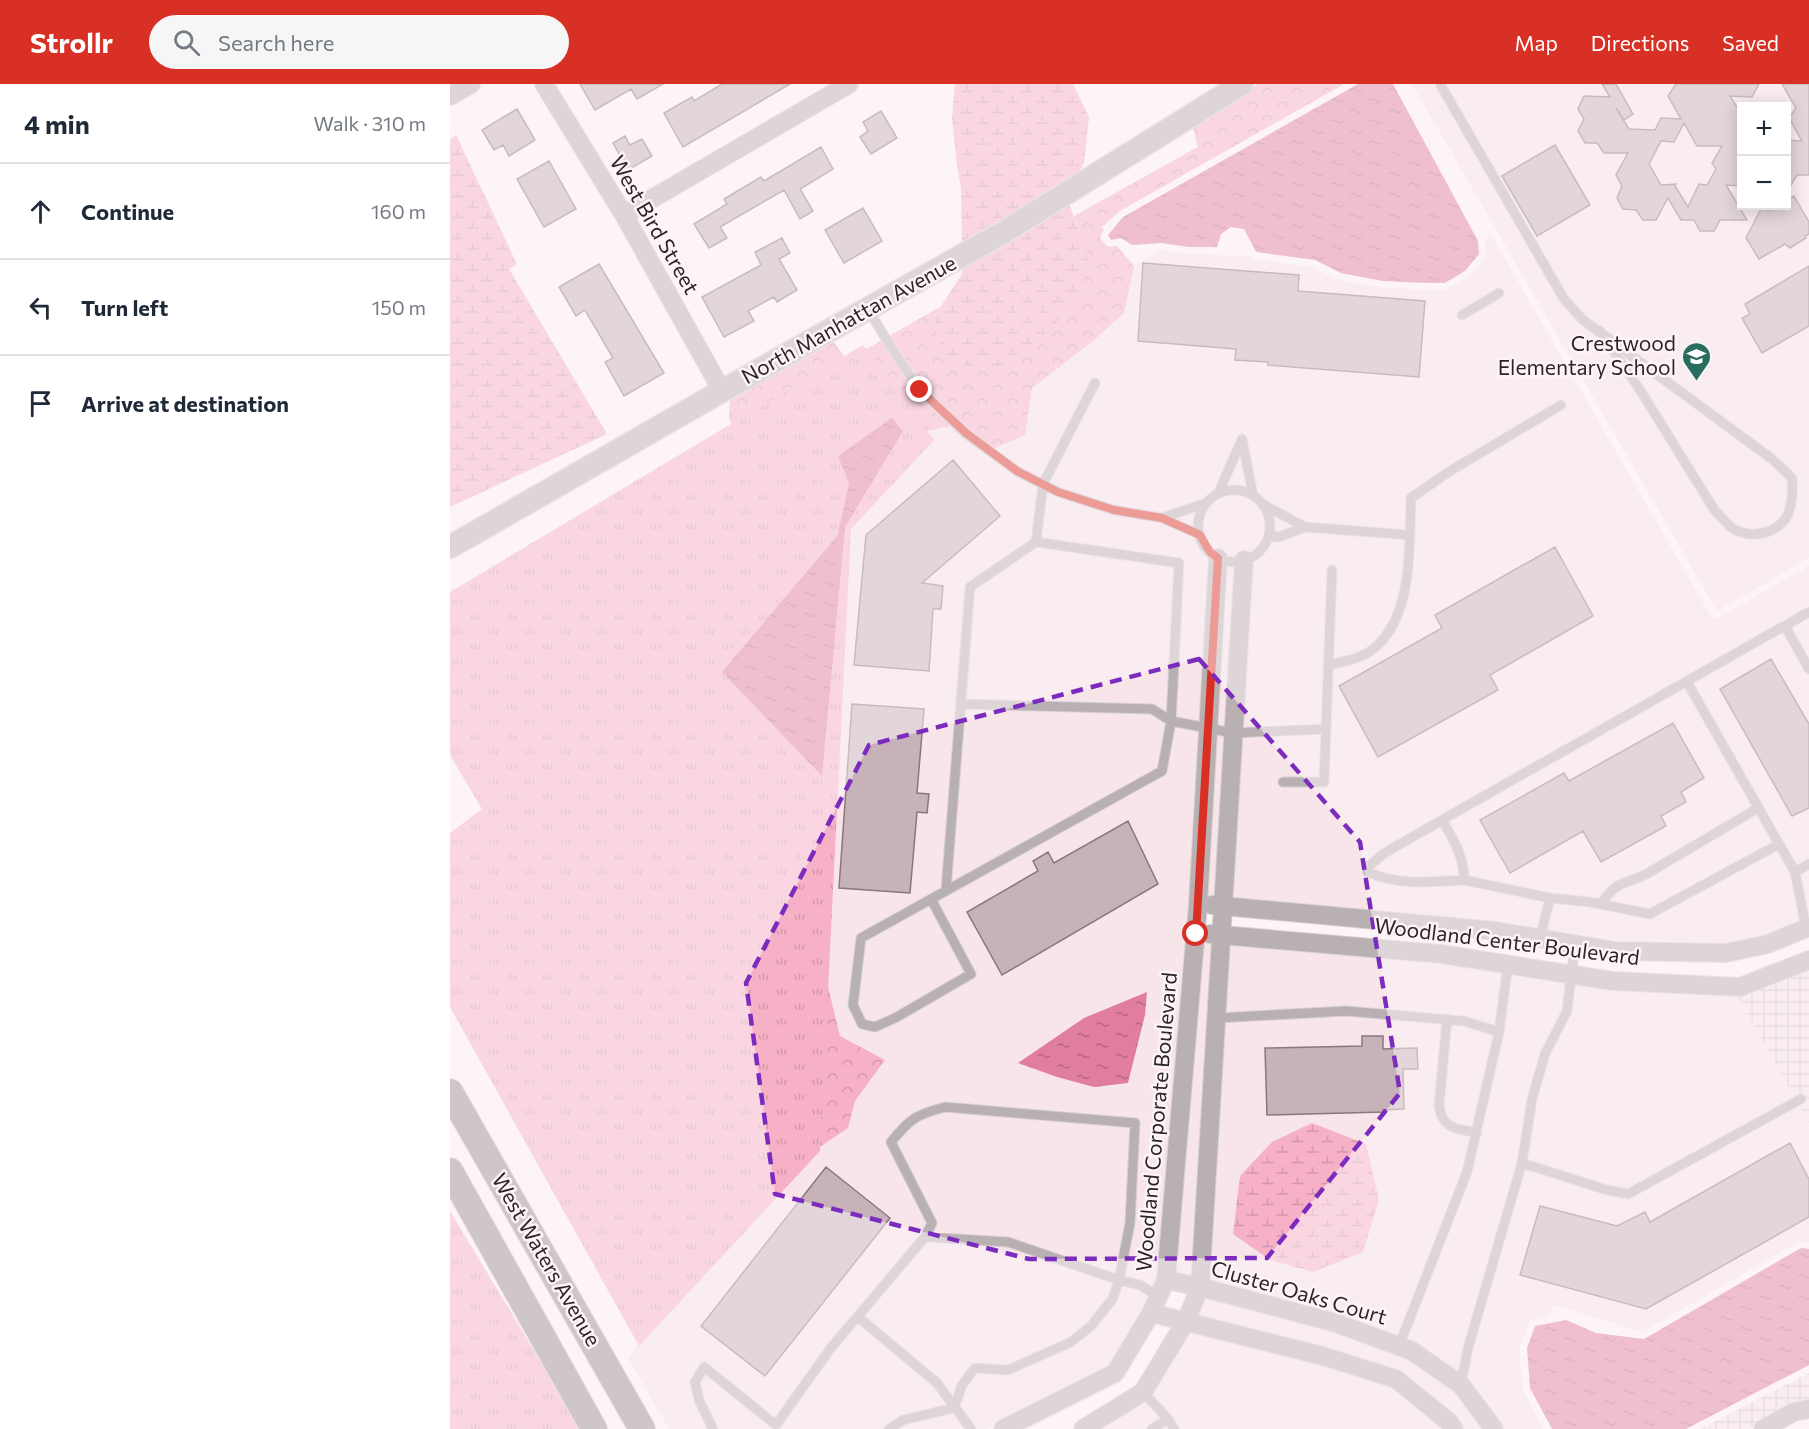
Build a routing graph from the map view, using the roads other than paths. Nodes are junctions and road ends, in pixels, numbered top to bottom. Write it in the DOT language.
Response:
graph roads {
  1 [pos="471,84"];
  2 [pos="544,84"];
  3 [pos="849,84"];
  4 [pos="1242,84"];
  5 [pos="1440,84"];
  6 [pos="450,96"];
  7 [pos="624,215"];
  8 [pos="1498,293"];
  9 [pos="868,309"];
  10 [pos="1462,315"];
  11 [pos="1600,331"];
  12 [pos="1095,383"];
  13 [pos="722,391"];
  14 [pos="1562,405"];
  15 [pos="1043,484"];
  16 [pos="1218,494"];
  17 [pos="1253,495"];
  18 [pos="1206,503"];
  19 [pos="1264,505"];
  20 [pos="1162,518"];
  21 [pos="1305,527"];
  22 [pos="1200,535"];
  23 [pos="1269,535"];
  24 [pos="1409,535"];
  25 [pos="1036,542"];
  26 [pos="450,547"];
  27 [pos="1218,558"];
  28 [pos="1244,560"];
  29 [pos="1332,570"];
  30 [pos="1809,612"];
  31 [pos="1785,626"];
  32 [pos="1328,665"];
  33 [pos="1809,669"];
  34 [pos="1687,682"];
  35 [pos="961,704"];
  36 [pos="1171,721"];
  37 [pos="1209,727"];
  38 [pos="1326,729"];
  39 [pos="1233,733"];
  40 [pos="1283,782"];
  41 [pos="1758,808"];
  42 [pos="1442,820"];
  43 [pos="1779,844"];
  44 [pos="1809,864"];
  45 [pos="1795,872"];
  46 [pos="1464,880"];
  47 [pos="946,890"];
  48 [pos="1550,898"];
  49 [pos="931,899"];
  50 [pos="1223,904"];
  51 [pos="1601,904"];
  52 [pos="1198,905"];
  53 [pos="1808,930"];
  54 [pos="1196,934"];
  55 [pos="1221,934"];
  56 [pos="1534,937"];
  57 [pos="1575,944"];
  58 [pos="1809,960"];
  59 [pos="1516,966"];
  60 [pos="1572,974"];
  61 [pos="1217,1018"];
  62 [pos="1447,1019"];
  63 [pos="1499,1032"];
  64 [pos="450,1092"];
  65 [pos="1801,1099"];
  66 [pos="1477,1133"];
  67 [pos="1522,1163"];
  68 [pos="450,1171"];
  69 [pos="925,1237"];
  70 [pos="1119,1280"];
  71 [pos="1200,1287"];
  72 [pos="1159,1297"];
  73 [pos="858,1317"];
  74 [pos="1186,1321"];
  75 [pos="1399,1346"];
  76 [pos="1461,1385"];
  77 [pos="1143,1392"];
  78 [pos="954,1408"];
  79 [pos="1809,1409"];
  80 [pos="1168,1419"];
  81 [pos="594,1429"];
  82 [pos="642,1429"];
  83 [pos="713,1429"];
  84 [pos="889,1429"];
  85 [pos="971,1429"];
  86 [pos="1003,1429"];
  87 [pos="1083,1429"];
  88 [pos="1152,1429"];
  89 [pos="1174,1429"];
  90 [pos="1454,1429"];
  91 [pos="1494,1429"];
  92 [pos="1763,1429"];
  1 -- 6 [label="street"];
  2 -- 7 [label="street, West Bird Street"];
  3 -- 7 [label="street"];
  4 -- 9 [label="street, North Manhattan Avenue"];
  5 -- 11 [label="lane"];
  7 -- 13 [label="street, West Bird Street"];
  8 -- 10 [label="lane"];
  9 -- 13 [label="street, North Manhattan Avenue"];
  9 -- 15 [label="lane"];
  11 -- 11 [label="lane"];
  12 -- 15 [label="lane"];
  13 -- 26 [label="street, North Manhattan Avenue"];
  14 -- 24 [label="lane"];
  15 -- 20 [label="lane"];
  15 -- 25 [label="lane"];
  16 -- 17 [label="lane"];
  16 -- 17 [label="lane"];
  16 -- 18 [label="lane"];
  17 -- 19 [label="lane"];
  18 -- 20 [label="lane"];
  18 -- 22 [label="lane"];
  19 -- 21 [label="lane"];
  19 -- 23 [label="lane"];
  20 -- 22 [label="lane"];
  21 -- 23 [label="lane"];
  21 -- 24 [label="lane"];
  22 -- 27 [label="lane"];
  23 -- 28 [label="lane"];
  24 -- 32 [label="lane"];
  25 -- 35 [label="lane"];
  25 -- 36 [label="lane"];
  27 -- 28 [label="lane"];
  27 -- 37 [label="street, Woodland Corporate Boulevard"];
  28 -- 39 [label="street"];
  29 -- 32 [label="lane"];
  30 -- 31 [label="lane"];
  31 -- 33 [label="lane"];
  31 -- 34 [label="lane"];
  32 -- 38 [label="lane"];
  34 -- 41 [label="lane"];
  34 -- 42 [label="lane"];
  35 -- 36 [label="lane"];
  35 -- 47 [label="lane"];
  36 -- 37 [label="lane"];
  36 -- 47 [label="lane"];
  37 -- 39 [label="lane"];
  37 -- 52 [label="street, Woodland Corporate Boulevard"];
  38 -- 39 [label="lane"];
  38 -- 40 [label="lane"];
  39 -- 50 [label="street"];
  41 -- 43 [label="lane"];
  41 -- 51 [label="lane"];
  42 -- 46 [label="lane"];
  42 -- 46 [label="lane"];
  43 -- 45 [label="lane"];
  43 -- 51 [label="lane"];
  44 -- 45 [label="lane"];
  45 -- 53 [label="lane"];
  46 -- 48 [label="lane"];
  47 -- 49 [label="lane"];
  48 -- 51 [label="lane"];
  48 -- 56 [label="lane"];
  49 -- 49 [label="lane"];
  50 -- 52 [label="street, Woodland Center Boulevard"];
  50 -- 55 [label="street"];
  50 -- 56 [label="street, Woodland Center Boulevard"];
  52 -- 54 [label="street, Woodland Corporate Boulevard"];
  53 -- 57 [label="street, Woodland Center Boulevard"];
  54 -- 55 [label="street, Woodland Center Boulevard"];
  54 -- 72 [label="street, Woodland Corporate Boulevard"];
  55 -- 59 [label="street, Woodland Center Boulevard"];
  55 -- 61 [label="street"];
  56 -- 57 [label="street, Woodland Center Boulevard"];
  56 -- 59 [label="street"];
  57 -- 60 [label="lane"];
  58 -- 60 [label="street, Woodland Center Boulevard"];
  59 -- 60 [label="street, Woodland Center Boulevard"];
  59 -- 63 [label="lane"];
  60 -- 67 [label="lane"];
  61 -- 62 [label="lane"];
  61 -- 71 [label="street"];
  62 -- 63 [label="lane"];
  62 -- 66 [label="lane"];
  63 -- 66 [label="lane"];
  64 -- 82 [label="main road, West Waters Avenue"];
  65 -- 67 [label="lane"];
  66 -- 75 [label="lane"];
  67 -- 76 [label="lane"];
  68 -- 81 [label="main road, West Waters Avenue"];
  69 -- 70 [label="lane"];
  69 -- 70 [label="lane"];
  69 -- 73 [label="lane"];
  70 -- 72 [label="lane"];
  70 -- 78 [label="lane"];
  71 -- 72 [label="street, Cluster Oaks Court"];
  71 -- 74 [label="street"];
  71 -- 75 [label="street, Cluster Oaks Court"];
  72 -- 74 [label="street"];
  72 -- 86 [label="street, Woodland Corporate Boulevard"];
  73 -- 78 [label="lane"];
  73 -- 83 [label="lane"];
  74 -- 77 [label="street"];
  74 -- 90 [label="street"];
  75 -- 76 [label="street, Cluster Oaks Court"];
  76 -- 91 [label="street, Cluster Oaks Court"];
  77 -- 80 [label="lane"];
  77 -- 87 [label="street"];
  78 -- 84 [label="lane"];
  78 -- 85 [label="lane"];
  79 -- 92 [label="street"];
  80 -- 88 [label="lane"];
  80 -- 89 [label="lane"];
}
